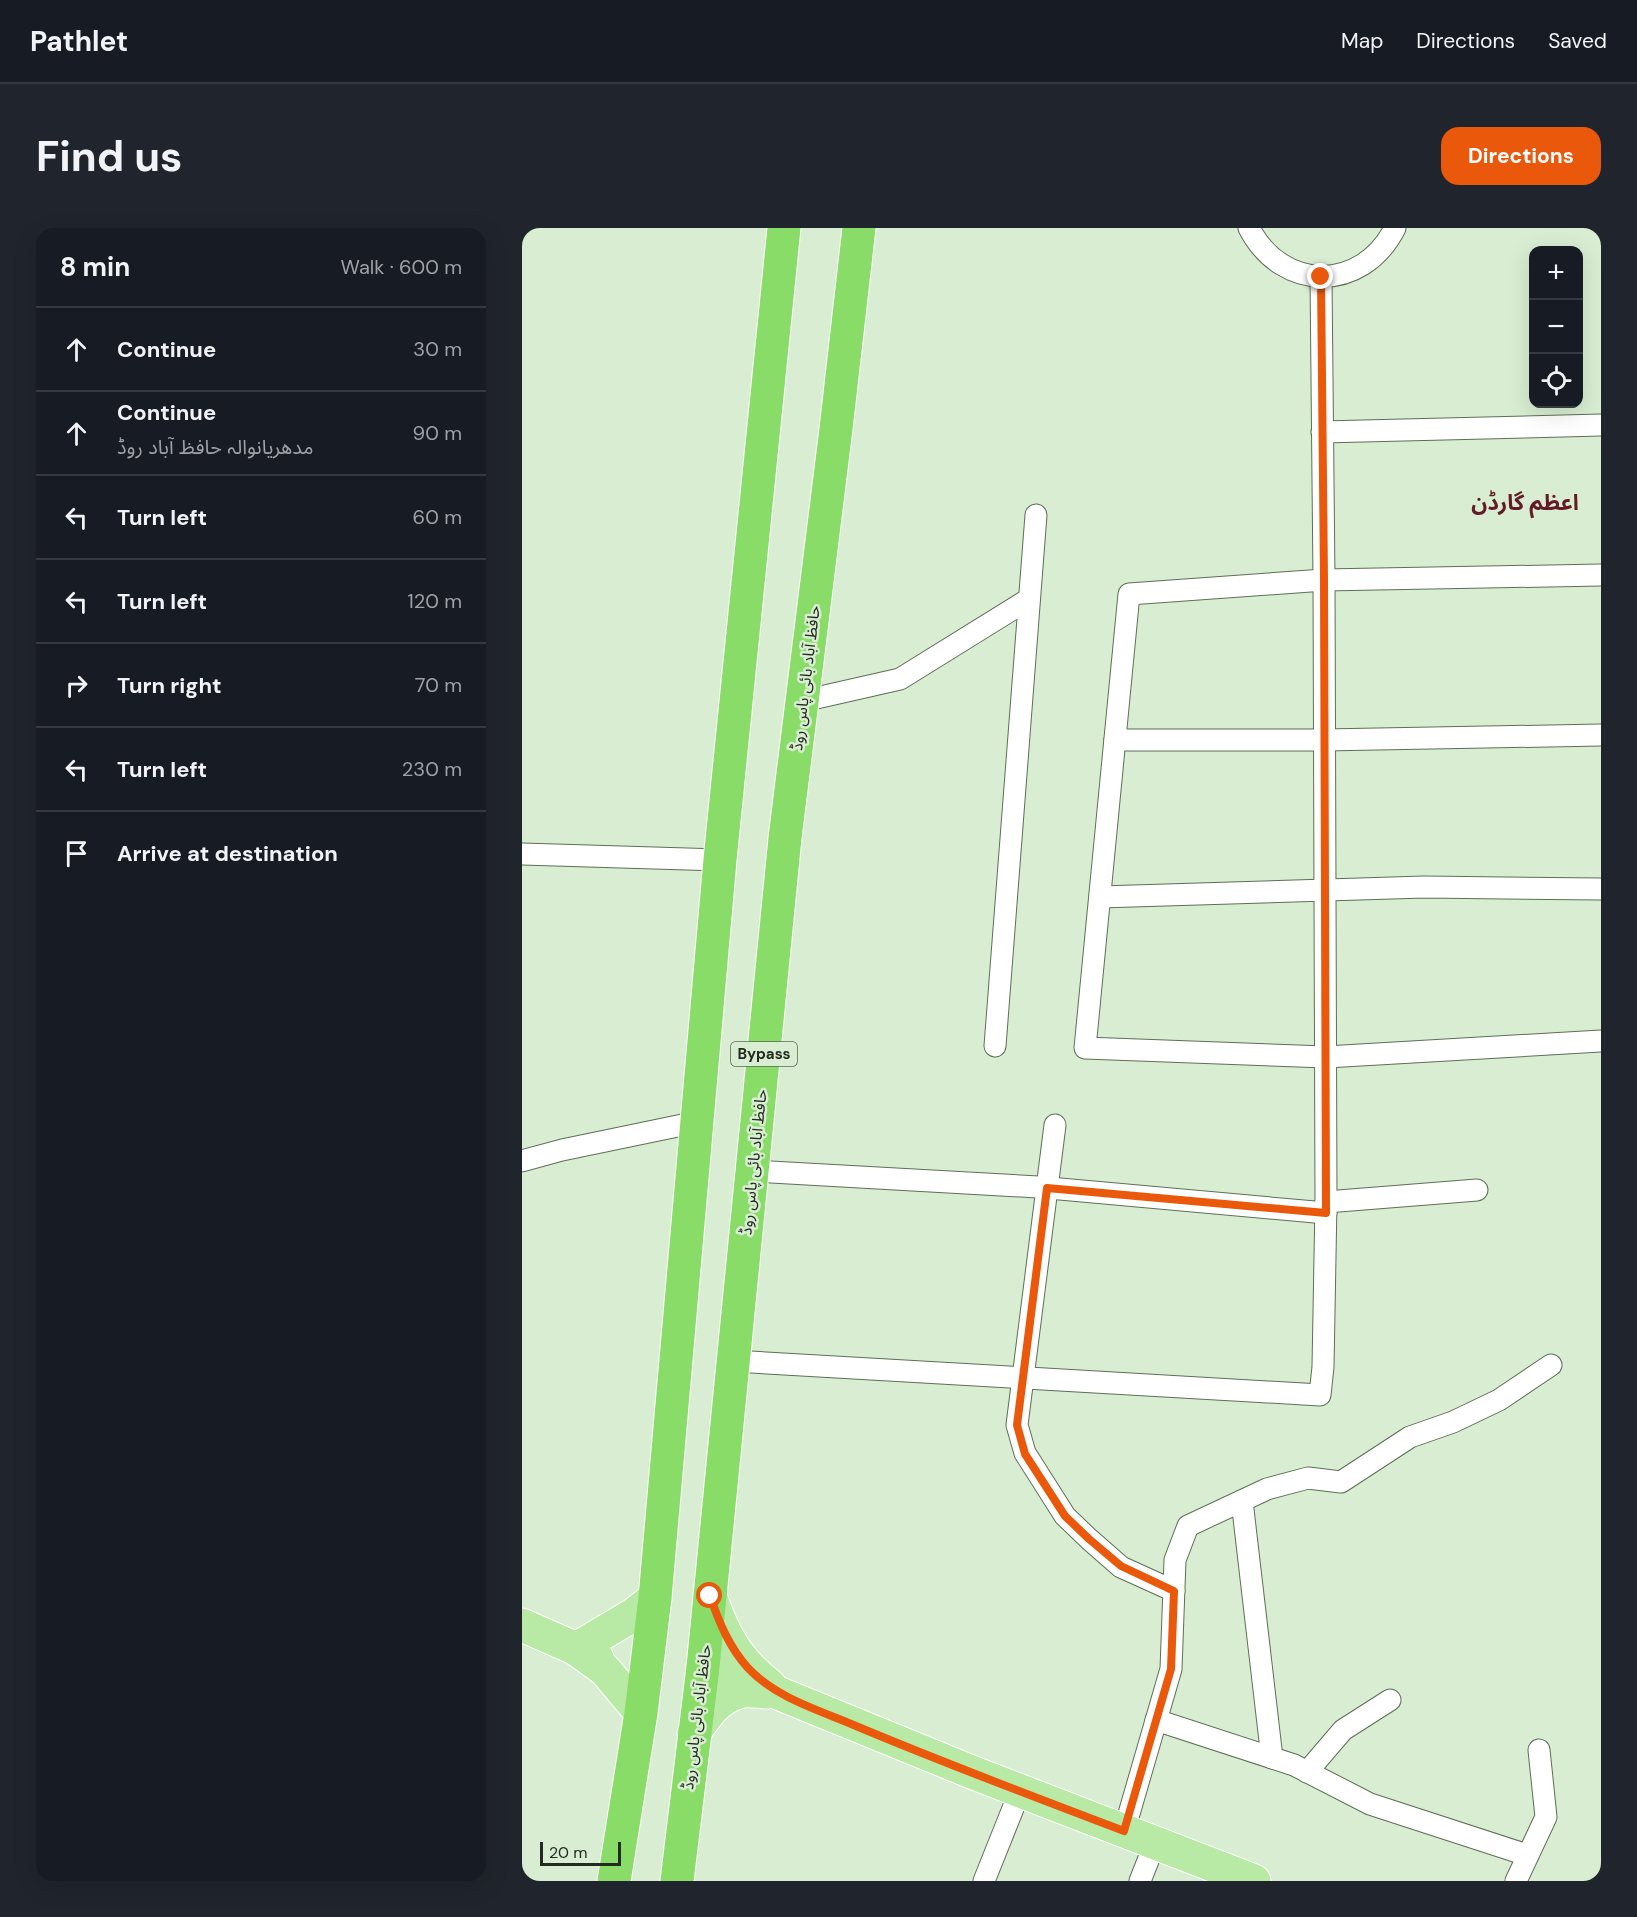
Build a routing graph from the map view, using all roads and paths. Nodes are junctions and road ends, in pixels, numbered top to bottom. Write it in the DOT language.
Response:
graph roads {
  1 [pos="784,228"];
  2 [pos="859,228"];
  3 [pos="1249,228"];
  4 [pos="1395,228"];
  5 [pos="1321,277"];
  6 [pos="1601,425"];
  7 [pos="1322,432"];
  8 [pos="1036,515"];
  9 [pos="1601,575"];
  10 [pos="1324,580"];
  11 [pos="1029,599"];
  12 [pos="802,701"];
  13 [pos="1601,735"];
  14 [pos="1115,740"];
  15 [pos="1324,740"];
  16 [pos="522,854"];
  17 [pos="720,860"];
  18 [pos="1601,889"];
  19 [pos="1325,890"];
  20 [pos="1100,897"];
  21 [pos="1601,1041"];
  22 [pos="995,1046"];
  23 [pos="1326,1057"];
  24 [pos="697,1122"];
  25 [pos="1055,1125"];
  26 [pos="522,1161"];
  27 [pos="752,1171"];
  28 [pos="1047,1188"];
  29 [pos="1477,1190"];
  30 [pos="1326,1207"];
  31 [pos="733,1361"];
  32 [pos="1551,1365"];
  33 [pos="1023,1378"];
  34 [pos="1242,1501"];
  35 [pos="1174,1591"];
  36 [pos="710,1596"];
  37 [pos="655,1598"];
  38 [pos="522,1624"];
  39 [pos="576,1649"];
  40 [pos="703,1667"];
  41 [pos="645,1679"];
  42 [pos="778,1693"];
  43 [pos="1390,1700"];
  44 [pos="641,1713"];
  45 [pos="1156,1720"];
  46 [pos="694,1733"];
  47 [pos="1539,1750"];
  48 [pos="1272,1758"];
  49 [pos="1307,1772"];
  50 [pos="1020,1791"];
  51 [pos="1124,1831"];
  52 [pos="1155,1843"];
  53 [pos="1527,1855"];
  54 [pos="614,1881"];
  55 [pos="677,1881"];
  56 [pos="984,1881"];
  57 [pos="1140,1881"];
  58 [pos="1254,1881"];
  59 [pos="1516,1881"];
  1 -- 17 [label="highway"];
  2 -- 12 [label="highway, حافظ آباد بائی پاس روڈ / Bypass"];
  3 -- 5 [label="street"];
  4 -- 5 [label="street"];
  5 -- 7 [label="street"];
  6 -- 7 [label="street"];
  7 -- 10 [label="street"];
  8 -- 11 [label="street"];
  9 -- 10 [label="street"];
  10 -- 14 [label="street"];
  10 -- 15 [label="street"];
  11 -- 12 [label="street"];
  11 -- 22 [label="street"];
  12 -- 27 [label="highway, حافظ آباد بائی پاس روڈ / Bypass"];
  13 -- 15 [label="street"];
  14 -- 15 [label="street"];
  14 -- 20 [label="street"];
  15 -- 19 [label="street"];
  16 -- 17 [label="street"];
  17 -- 24 [label="highway"];
  18 -- 19 [label="street"];
  19 -- 20 [label="street"];
  19 -- 23 [label="street"];
  20 -- 23 [label="street"];
  21 -- 23 [label="street"];
  23 -- 30 [label="street"];
  24 -- 26 [label="street"];
  24 -- 37 [label="highway"];
  25 -- 28 [label="street"];
  27 -- 28 [label="street"];
  27 -- 31 [label="highway, حافظ آباد بائی پاس روڈ / Bypass"];
  28 -- 30 [label="street"];
  28 -- 33 [label="street"];
  29 -- 30 [label="street"];
  30 -- 33 [label="street"];
  31 -- 33 [label="street"];
  31 -- 36 [label="highway, حافظ آباد بائی پاس روڈ / Bypass"];
  32 -- 34 [label="street"];
  33 -- 35 [label="street"];
  34 -- 35 [label="street"];
  34 -- 48 [label="street"];
  35 -- 45 [label="street"];
  36 -- 40 [label="highway, حافظ آباد بائی پاس روڈ / Bypass"];
  36 -- 42 [label="main road"];
  37 -- 39 [label="main road"];
  37 -- 41 [label="highway"];
  38 -- 39 [label="main road"];
  39 -- 41 [label="main road"];
  39 -- 44 [label="main road"];
  40 -- 42 [label="main road"];
  40 -- 46 [label="highway, حافظ آباد بائی پاس روڈ / Bypass"];
  41 -- 44 [label="highway"];
  42 -- 46 [label="main road"];
  42 -- 50 [label="main road"];
  43 -- 49 [label="street"];
  44 -- 54 [label="highway"];
  45 -- 48 [label="street"];
  45 -- 51 [label="street"];
  46 -- 55 [label="highway, حافظ آباد بائی پاس روڈ / Bypass"];
  47 -- 53 [label="street"];
  48 -- 49 [label="street"];
  49 -- 53 [label="street"];
  50 -- 51 [label="main road"];
  50 -- 56 [label="street"];
  51 -- 52 [label="main road"];
  52 -- 57 [label="street"];
  52 -- 58 [label="main road"];
  53 -- 59 [label="street"];
}
